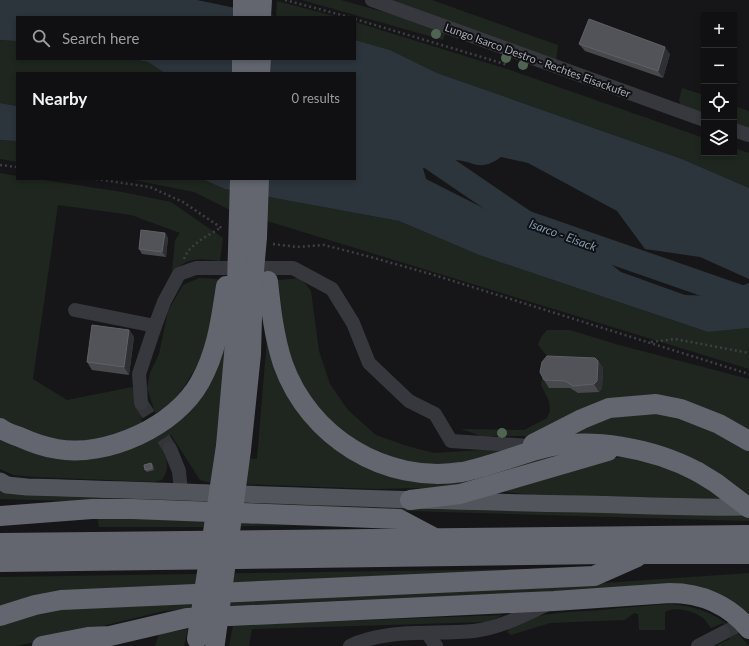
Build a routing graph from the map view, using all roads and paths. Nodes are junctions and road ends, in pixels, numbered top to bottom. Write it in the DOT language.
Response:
graph roads {
  1 [pos="243,0"];
  2 [pos="262,0"];
  3 [pos="285,0"];
  4 [pos="372,0"];
  5 [pos="243,16"];
  6 [pos="261,16"];
  7 [pos="345,16"];
  8 [pos="356,19"];
  9 [pos="242,60"];
  10 [pos="261,60"];
  11 [pos="510,66"];
  12 [pos="242,72"];
  13 [pos="260,72"];
  14 [pos="701,119"];
  15 [pos="737,131"];
  16 [pos="749,135"];
  17 [pos="0,165"];
  18 [pos="16,167"];
  19 [pos="103,180"];
  20 [pos="240,180"];
  21 [pos="258,180"];
  22 [pos="220,228"];
  23 [pos="248,238"];
  24 [pos="179,274"];
  25 [pos="246,283"];
  26 [pos="75,310"];
  27 [pos="155,326"];
  28 [pos="648,342"];
  29 [pos="749,353"];
  30 [pos="749,374"];
  31 [pos="141,403"];
  32 [pos="0,428"];
  33 [pos="749,441"];
  34 [pos="530,446"];
  35 [pos="620,448"];
  36 [pos="170,449"];
  37 [pos="509,458"];
  38 [pos="2,484"];
  39 [pos="181,492"];
  40 [pos="410,500"];
  41 [pos="749,508"];
  42 [pos="0,516"];
  43 [pos="749,534"];
  44 [pos="435,538"];
  45 [pos="0,543"];
  46 [pos="749,554"];
  47 [pos="644,555"];
  48 [pos="0,562"];
  49 [pos="554,601"];
  50 [pos="0,616"];
  51 [pos="749,628"];
  52 [pos="723,633"];
  53 [pos="428,634"];
  54 [pos="110,636"];
  55 [pos="383,641"];
  56 [pos="206,644"];
  57 [pos="42,646"];
  58 [pos="89,646"];
  59 [pos="350,646"];
  60 [pos="436,646"];
  61 [pos="698,646"];
  1 -- 5 [label="highway"];
  2 -- 6 [label="highway"];
  3 -- 7 [label="path"];
  4 -- 14 [label="street, Lungo Isarco Destro - Rechtes Eisackufer"];
  8 -- 11 [label="path"];
  9 -- 12 [label="highway"];
  10 -- 13 [label="highway"];
  15 -- 16 [label="street"];
  17 -- 18 [label="path"];
  19 -- 22 [label="path"];
  20 -- 23 [label="highway, bridge"];
  21 -- 23 [label="highway"];
  22 -- 23 [label="path"];
  22 -- 24 [label="path"];
  23 -- 25 [label="highway, bridge"];
  23 -- 25 [label="highway, bridge"];
  23 -- 28 [label="path"];
  24 -- 27 [label="street"];
  24 -- 34 [label="street"];
  25 -- 32 [label="highway"];
  25 -- 37 [label="highway"];
  25 -- 56 [label="highway, bridge"];
  26 -- 27 [label="street"];
  27 -- 31 [label="street"];
  28 -- 29 [label="path"];
  28 -- 30 [label="path"];
  33 -- 34 [label="highway"];
  34 -- 37 [label="highway"];
  35 -- 37 [label="highway"];
  35 -- 40 [label="highway"];
  35 -- 41 [label="highway, bridge"];
  36 -- 39 [label="street"];
  38 -- 39 [label="main road"];
  39 -- 40 [label="main road"];
  40 -- 41 [label="main road"];
  42 -- 44 [label="highway"];
  43 -- 44 [label="highway"];
  44 -- 45 [label="highway"];
  46 -- 47 [label="highway"];
  47 -- 48 [label="highway"];
  47 -- 50 [label="highway"];
  49 -- 51 [label="highway"];
  49 -- 53 [label="street"];
  49 -- 54 [label="highway"];
  52 -- 61 [label="street"];
  53 -- 55 [label="street"];
  53 -- 60 [label="street"];
  54 -- 57 [label="highway"];
  54 -- 58 [label="highway"];
  55 -- 59 [label="street"];
}
